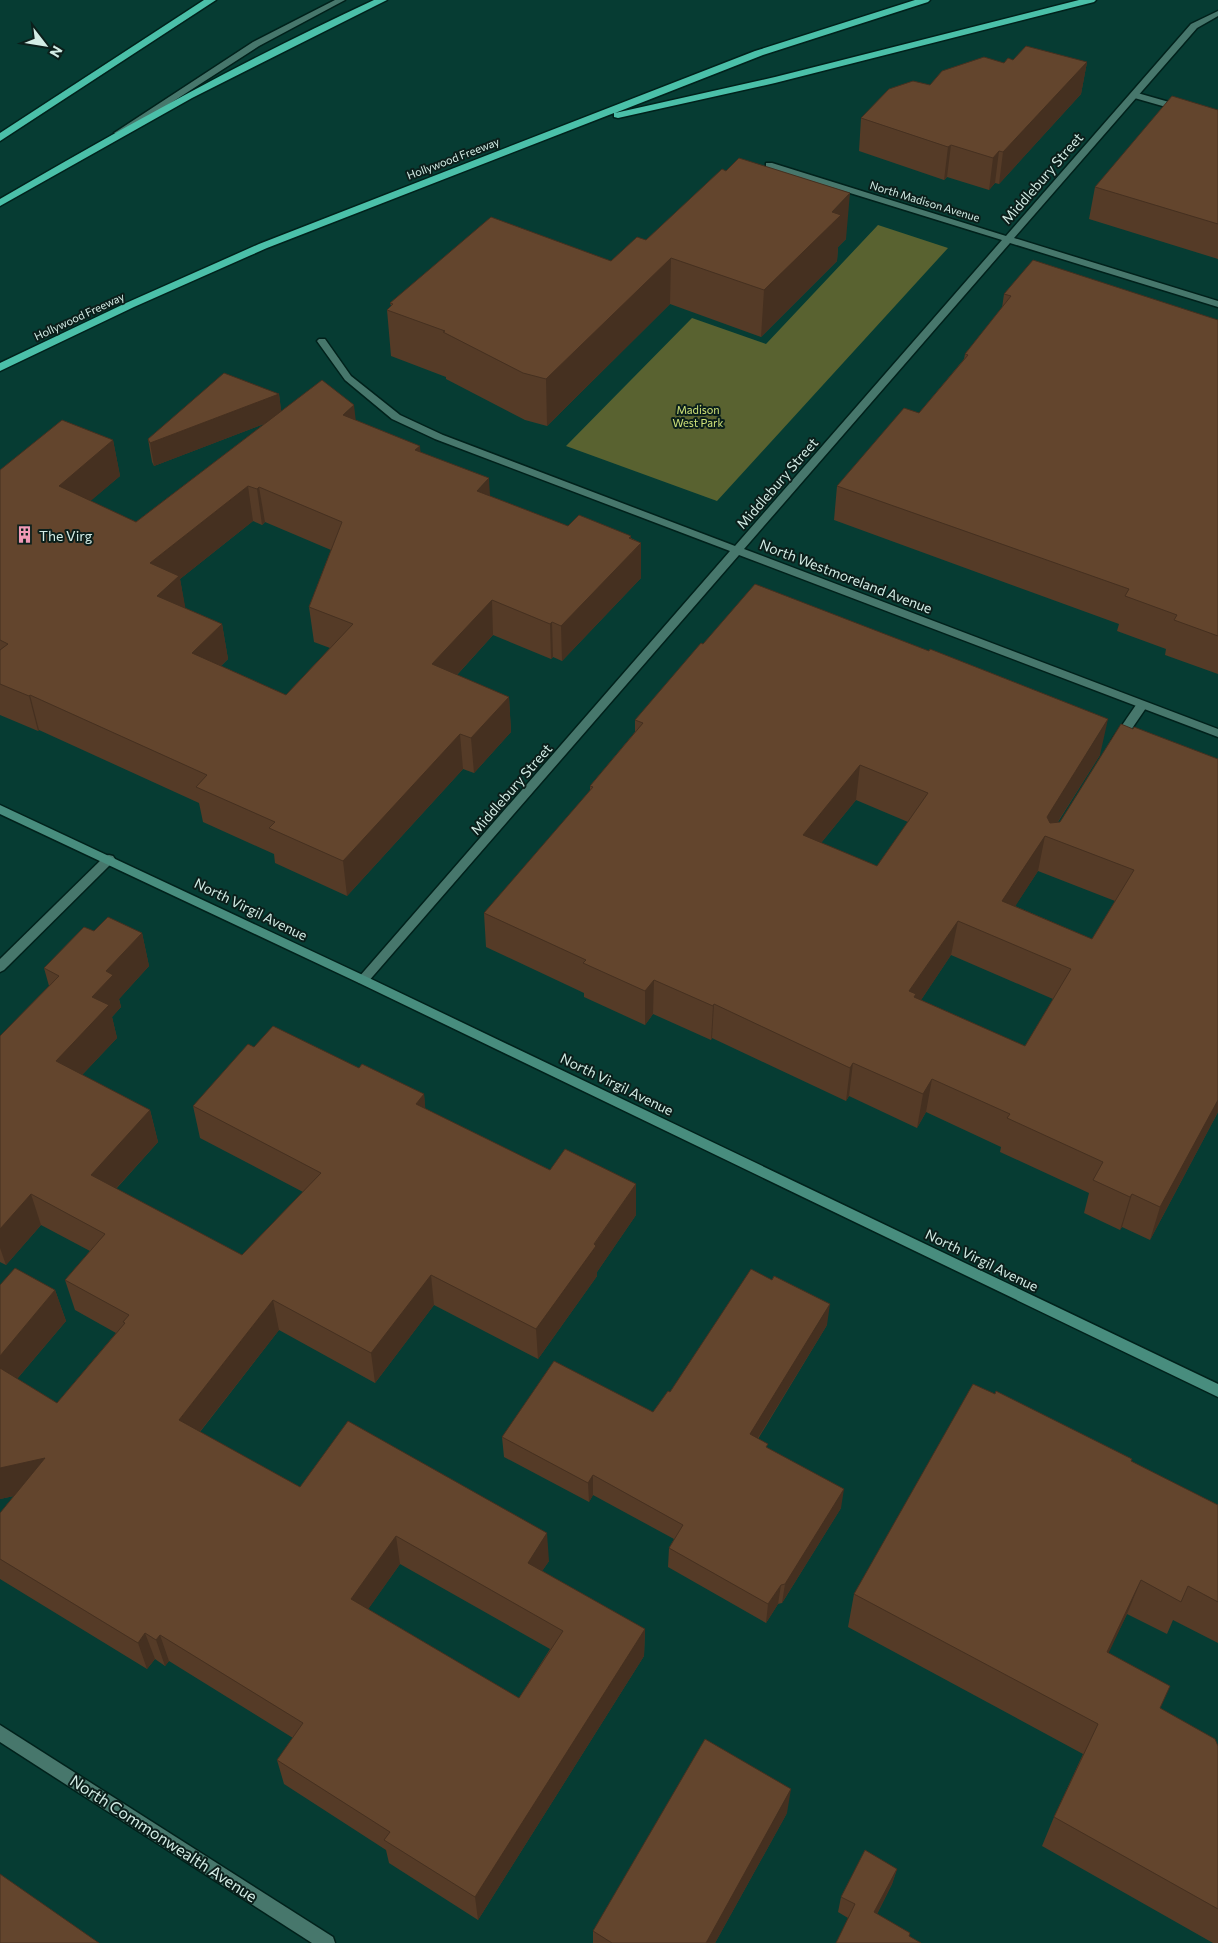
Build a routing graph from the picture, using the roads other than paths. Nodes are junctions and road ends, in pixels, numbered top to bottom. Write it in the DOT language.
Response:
graph roads {
  1 [pos="211,0"];
  2 [pos="341,0"];
  3 [pos="382,0"];
  4 [pos="925,0"];
  5 [pos="1091,0"];
  6 [pos="1218,12"];
  7 [pos="1134,95"];
  8 [pos="1187,110"];
  9 [pos="568,127"];
  10 [pos="0,138"];
  11 [pos="95,148"];
  12 [pos="769,165"];
  13 [pos="0,203"];
  14 [pos="1009,238"];
  15 [pos="1218,304"];
  16 [pos="322,341"];
  17 [pos="0,367"];
  18 [pos="738,550"];
  19 [pos="1142,705"];
  20 [pos="1218,733"];
  21 [pos="1112,748"];
  22 [pos="0,809"];
  23 [pos="109,859"];
  24 [pos="0,967"];
  25 [pos="363,980"];
  26 [pos="1218,1391"];
  27 [pos="0,1733"];
  28 [pos="327,1943"];
  1 -- 10 [label="highway"];
  2 -- 11 [label="street"];
  3 -- 11 [label="highway"];
  4 -- 9 [label="highway, Hollywood Freeway"];
  5 -- 9 [label="highway"];
  6 -- 7 [label="street, Middlebury Street"];
  7 -- 8 [label="street"];
  7 -- 14 [label="street, Middlebury Street"];
  9 -- 17 [label="highway, Hollywood Freeway"];
  11 -- 13 [label="highway"];
  12 -- 14 [label="street, North Madison Avenue"];
  14 -- 15 [label="street, North Madison Avenue"];
  14 -- 18 [label="street, Middlebury Street"];
  16 -- 18 [label="street, North Westmoreland Avenue"];
  18 -- 19 [label="street, North Westmoreland Avenue"];
  18 -- 25 [label="street, Middlebury Street"];
  19 -- 20 [label="street, North Westmoreland Avenue"];
  19 -- 21 [label="street"];
  22 -- 23 [label="main road, North Virgil Avenue"];
  23 -- 24 [label="street"];
  23 -- 25 [label="main road, North Virgil Avenue"];
  25 -- 26 [label="main road, North Virgil Avenue"];
  27 -- 28 [label="street, North Commonwealth Avenue"];
}
